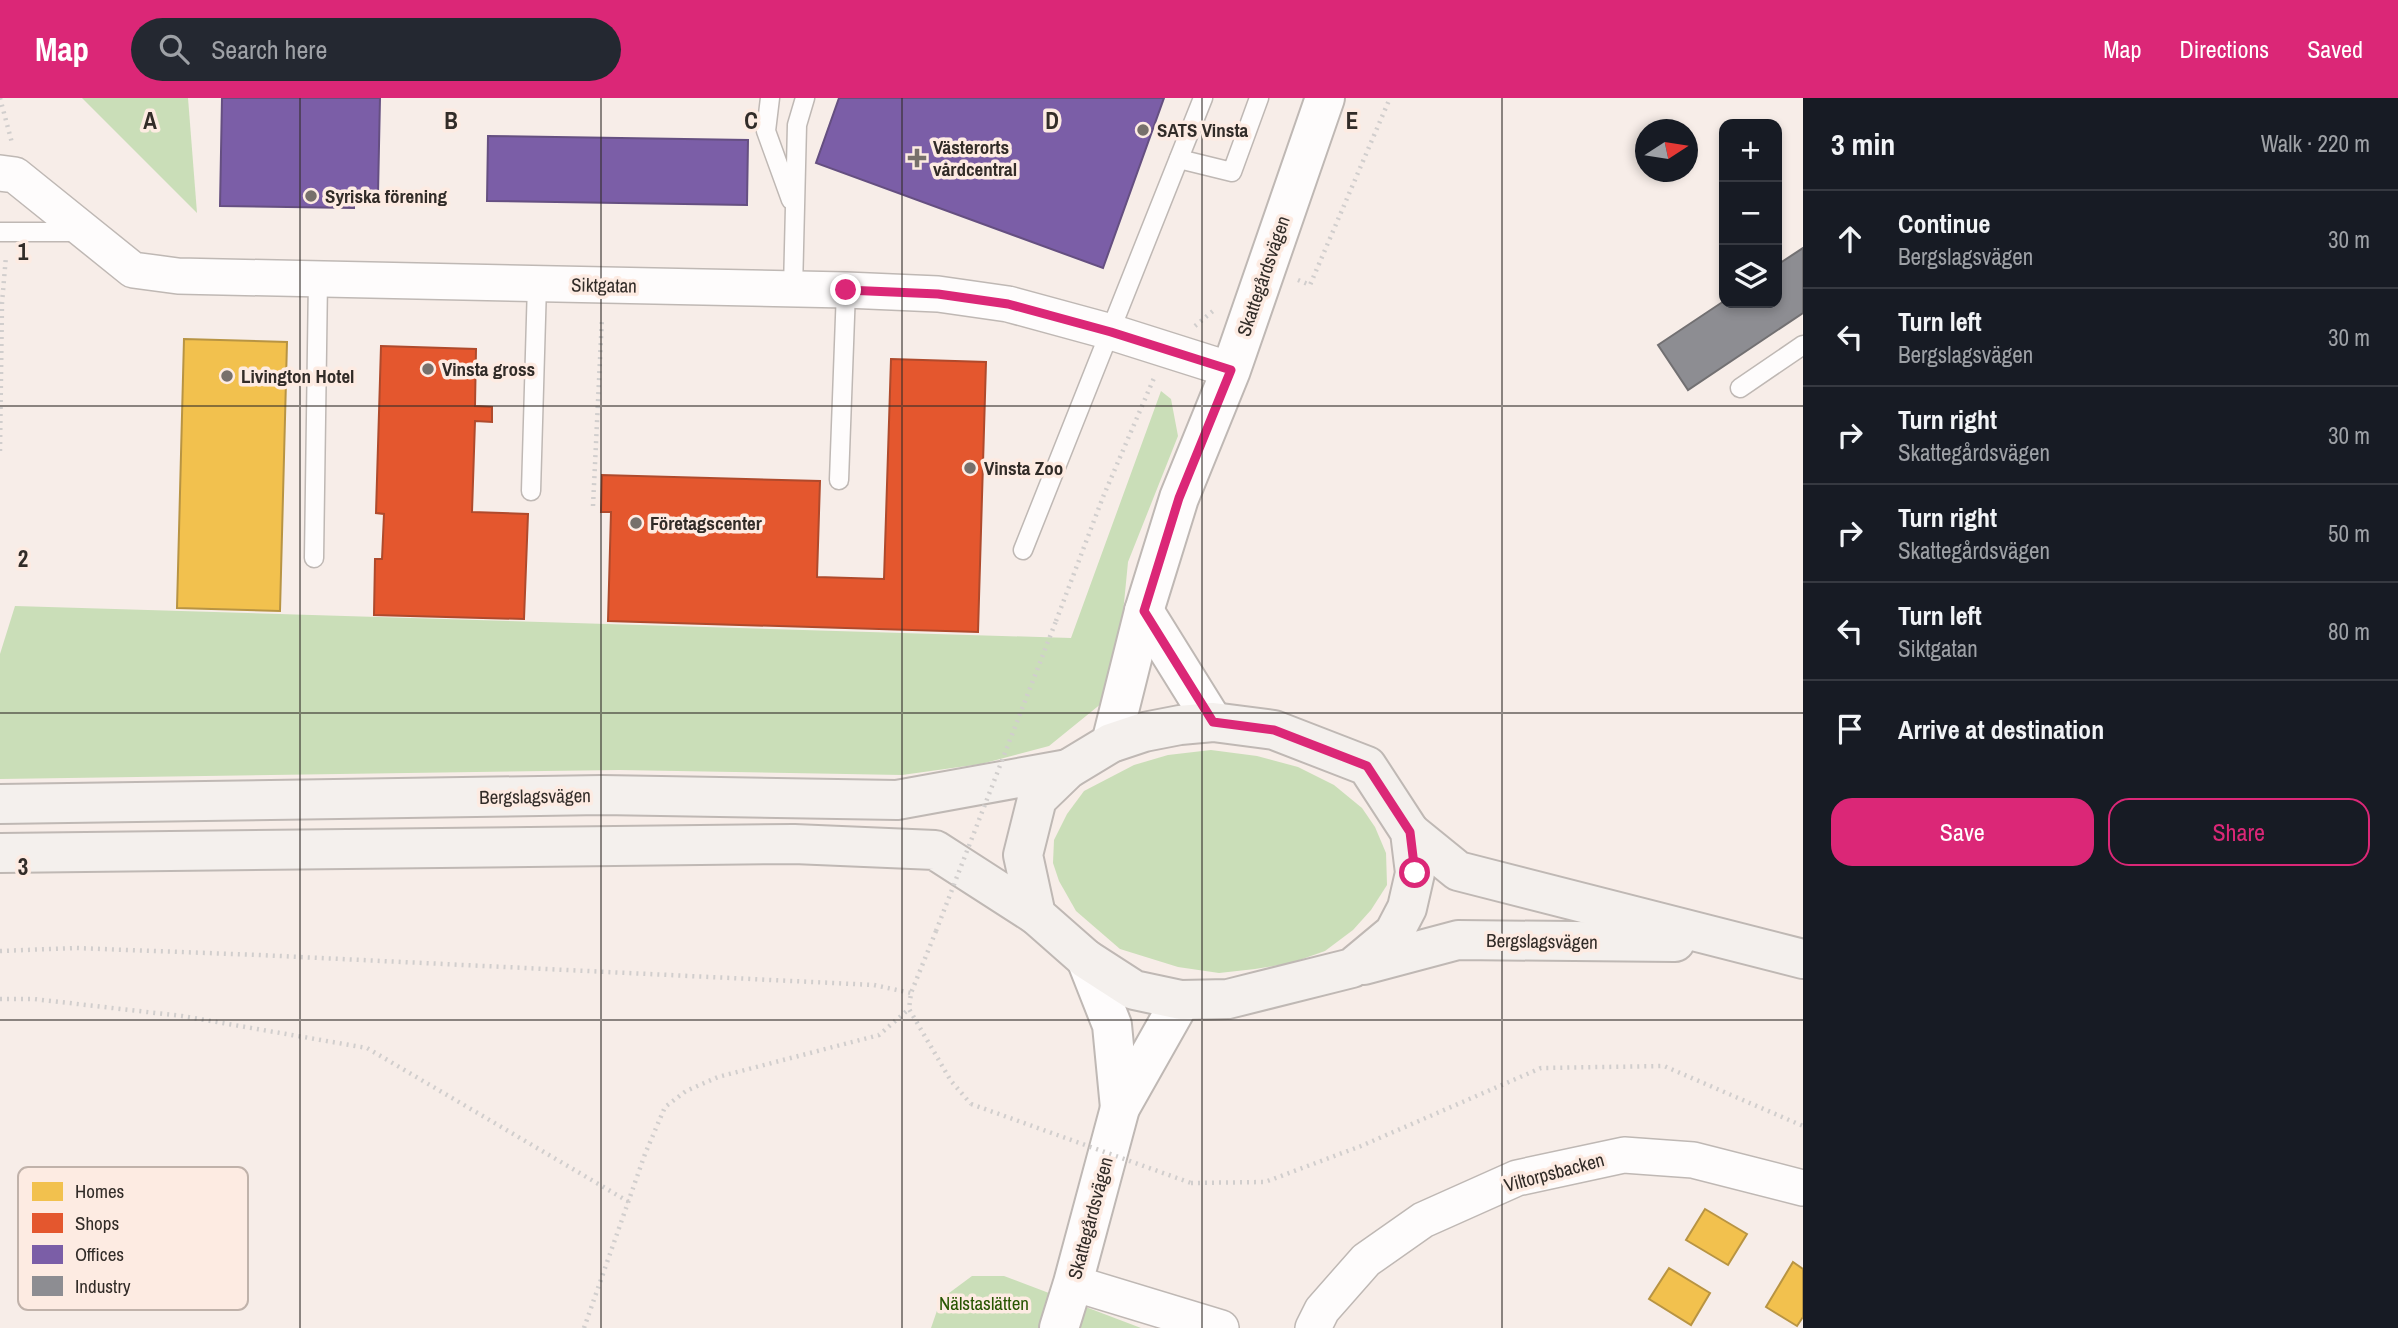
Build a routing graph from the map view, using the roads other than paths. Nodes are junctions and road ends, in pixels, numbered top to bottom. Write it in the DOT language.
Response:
graph roads {
  1 [pos="770,98"];
  2 [pos="805,98"];
  3 [pos="1203,98"];
  4 [pos="1259,98"];
  5 [pos="1325,98"];
  6 [pos="1179,159"];
  7 [pos="7,174"];
  8 [pos="795,210"];
  9 [pos="4,232"];
  10 [pos="85,232"];
  11 [pos="318,279"];
  12 [pos="537,284"];
  13 [pos="793,289"];
  14 [pos="846,290"];
  15 [pos="1111,332"];
  16 [pos="1803,345"];
  17 [pos="1231,370"];
  18 [pos="1740,388"];
  19 [pos="839,480"];
  20 [pos="531,491"];
  21 [pos="1023,550"];
  22 [pos="314,558"];
  23 [pos="1144,611"];
  24 [pos="1213,722"];
  25 [pos="1111,743"];
  26 [pos="1068,769"];
  27 [pos="0,804"];
  28 [pos="1410,832"];
  29 [pos="0,853"];
  30 [pos="1036,915"];
  31 [pos="1736,943"];
  32 [pos="1086,959"];
  33 [pos="1803,959"];
  34 [pos="1352,968"];
  35 [pos="1181,1000"];
  36 [pos="1120,1108"];
  37 [pos="1803,1188"];
  38 [pos="1073,1283"];
  39 [pos="1059,1328"];
  40 [pos="1221,1328"];
  41 [pos="1313,1328"];
  1 -- 8 [label="lane"];
  2 -- 8 [label="lane"];
  3 -- 6 [label="lane"];
  4 -- 6 [label="lane"];
  5 -- 17 [label="street, Skattegårdsvägen"];
  6 -- 15 [label="lane"];
  7 -- 10 [label="street, Siktgatan"];
  8 -- 13 [label="lane"];
  9 -- 10 [label="lane"];
  10 -- 11 [label="street, Siktgatan"];
  11 -- 12 [label="street, Siktgatan"];
  11 -- 22 [label="lane"];
  12 -- 13 [label="street, Siktgatan"];
  12 -- 20 [label="lane"];
  13 -- 14 [label="street, Siktgatan"];
  14 -- 15 [label="street, Siktgatan"];
  14 -- 19 [label="lane"];
  15 -- 17 [label="street, Siktgatan"];
  15 -- 21 [label="lane"];
  16 -- 18 [label="lane"];
  17 -- 23 [label="street, Skattegårdsvägen"];
  23 -- 24 [label="street"];
  23 -- 25 [label="street, Skattegårdsvägen"];
  24 -- 25 [label="main road, Bergslagsvägen"];
  24 -- 28 [label="main road, Bergslagsvägen"];
  25 -- 26 [label="main road, Bergslagsvägen"];
  26 -- 27 [label="main road, Bergslagsvägen"];
  26 -- 30 [label="main road, Bergslagsvägen"];
  28 -- 31 [label="main road, Bergslagsvägen"];
  28 -- 34 [label="main road, Bergslagsvägen"];
  29 -- 30 [label="main road, Bergslagsvägen"];
  30 -- 32 [label="main road, Bergslagsvägen"];
  31 -- 33 [label="main road, Bergslagsvägen"];
  31 -- 34 [label="main road, Bergslagsvägen"];
  32 -- 35 [label="main road, Bergslagsvägen"];
  32 -- 36 [label="street, Skattegårdsvägen"];
  34 -- 35 [label="main road, Bergslagsvägen"];
  35 -- 36 [label="street, Skattegårdsvägen"];
  36 -- 38 [label="street, Skattegårdsvägen"];
  37 -- 41 [label="street, Viltorpsbacken"];
  38 -- 39 [label="street, Skattegårdsvägen"];
  38 -- 40 [label="street"];
}
